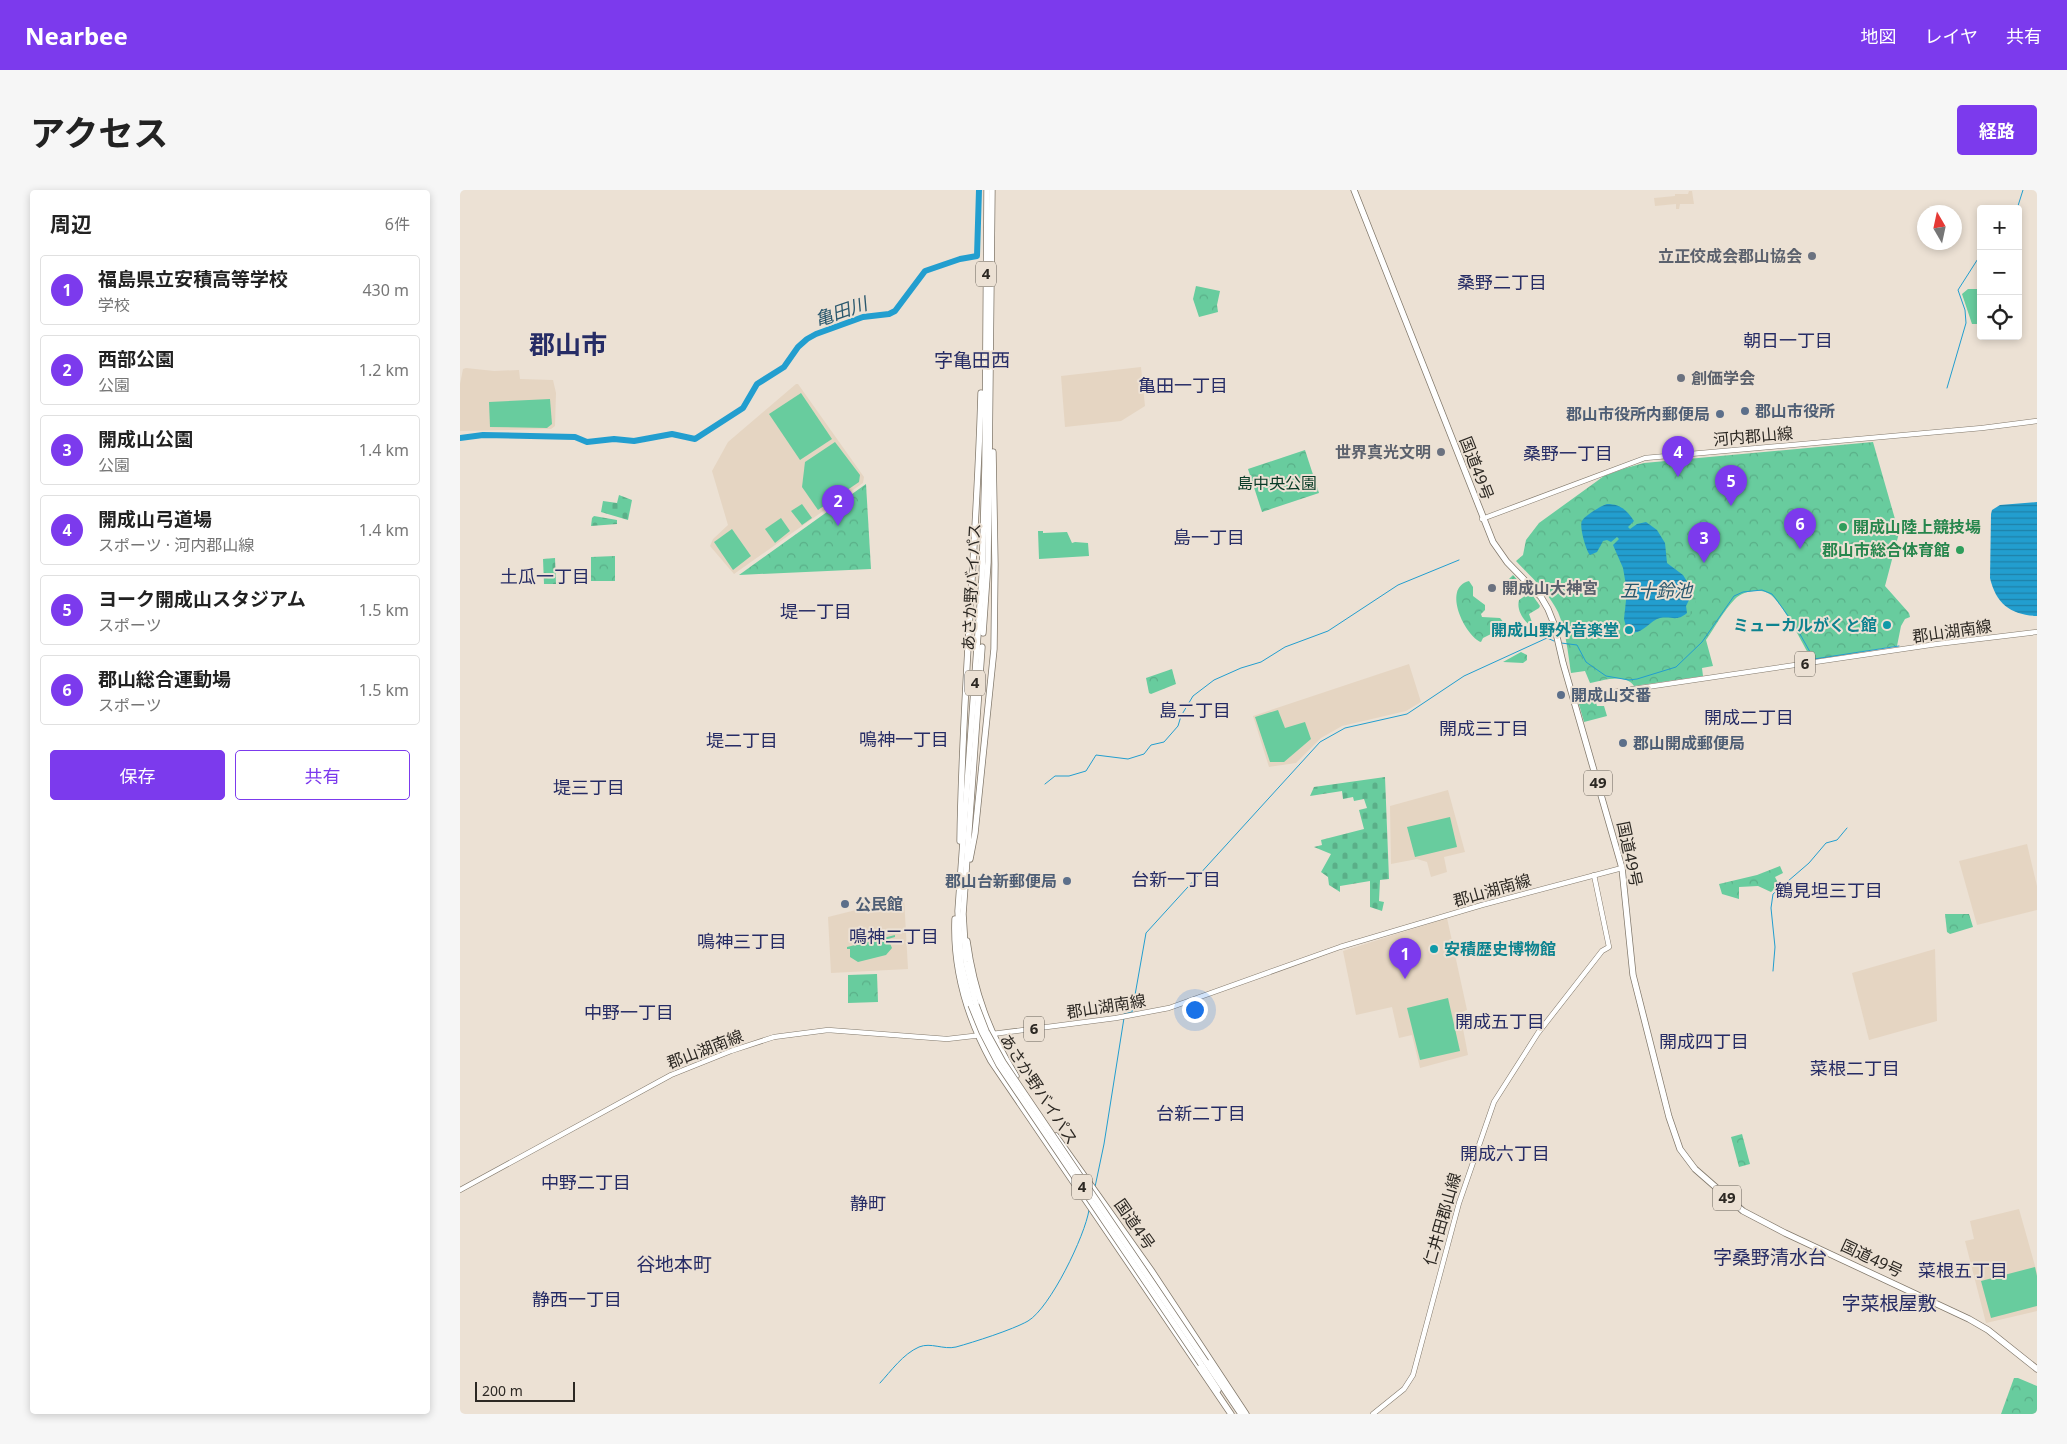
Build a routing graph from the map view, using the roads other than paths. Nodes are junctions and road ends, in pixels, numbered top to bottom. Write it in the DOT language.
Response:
graph roads {
  1 [pos="987,190"];
  2 [pos="992,190"];
  3 [pos="1354,190"];
  4 [pos="986,359"];
  5 [pos="2037,421"];
  6 [pos="990,433"];
  7 [pos="1482,519"];
  8 [pos="2037,632"];
  9 [pos="1573,698"];
  10 [pos="1622,868"];
  11 [pos="960,875"];
  12 [pos="1594,875"];
  13 [pos="959,885"];
  14 [pos="964,896"];
  15 [pos="963,914"];
  16 [pos="973,1005"];
  17 [pos="993,1034"];
  18 [pos="977,1036"];
  19 [pos="460,1190"];
  20 [pos="1204,1363"];
  21 [pos="2037,1369"];
  22 [pos="1230,1414"];
  23 [pos="1235,1414"];
  24 [pos="1241,1414"];
  25 [pos="1246,1414"];
  26 [pos="1373,1414"];
  1 -- 4 [label="highway, あさか野バイパス / 4"];
  2 -- 6 [label="highway, あさか野バイパス / 4"];
  3 -- 7 [label="highway, 国道49号 / 49"];
  4 -- 11 [label="highway, あさか野バイパス / 4"];
  4 -- 11 [label="highway"];
  5 -- 7 [label="main road, 河内郡山線"];
  6 -- 14 [label="highway, あさか野バイパス / 4"];
  6 -- 14 [label="highway"];
  7 -- 9 [label="highway, 国道49号 / 49"];
  8 -- 9 [label="main road, 郡山湖南線 / 6"];
  9 -- 10 [label="highway, 国道49号 / 49"];
  10 -- 12 [label="main road, 郡山湖南線 / 6"];
  10 -- 21 [label="highway, 国道49号 / 49"];
  11 -- 13 [label="highway, あさか野バイパス / 4"];
  12 -- 17 [label="main road, 郡山湖南線 / 6"];
  12 -- 26 [label="main road, 仁井田郡山線"];
  13 -- 16 [label="highway, あさか野バイパス / 4"];
  13 -- 18 [label="highway"];
  14 -- 15 [label="highway, あさか野バイパス / 4"];
  15 -- 16 [label="highway, あさか野バイパス / 4"];
  15 -- 17 [label="highway"];
  16 -- 20 [label="highway, あさか野バイパス / 4, bridge"];
  17 -- 18 [label="main road, 郡山湖南線 / 6"];
  17 -- 25 [label="highway, 国道4号 / 4"];
  18 -- 19 [label="main road, 郡山湖南線 / 6"];
  18 -- 22 [label="highway, 4"];
  20 -- 23 [label="highway, あさか野バイパス / 4"];
  20 -- 24 [label="highway, あさか野バイパス / 4"];
}
